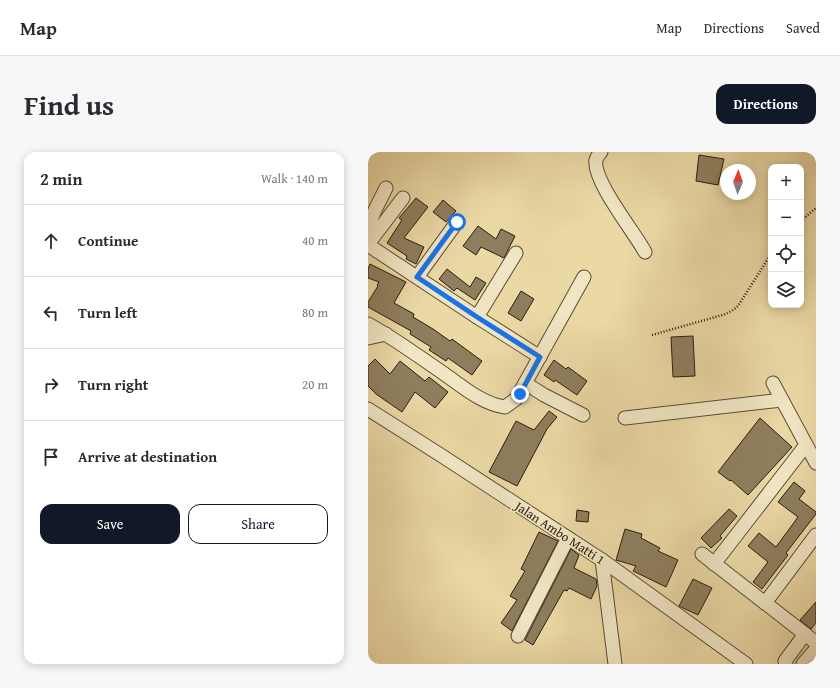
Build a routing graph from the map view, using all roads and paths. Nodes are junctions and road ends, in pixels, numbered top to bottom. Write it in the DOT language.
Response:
graph roads {
  1 [pos="601,152"];
  2 [pos="386,188"];
  3 [pos="403,198"];
  4 [pos="816,208"];
  5 [pos="804,218"];
  6 [pos="457,222"];
  7 [pos="368,227"];
  8 [pos="368,245"];
  9 [pos="645,252"];
  10 [pos="516,253"];
  11 [pos="768,259"];
  12 [pos="417,277"];
  13 [pos="584,277"];
  14 [pos="477,317"];
  15 [pos="368,324"];
  16 [pos="386,334"];
  17 [pos="652,335"];
  18 [pos="368,338"];
  19 [pos="540,357"];
  20 [pos="525,383"];
  21 [pos="773,384"];
  22 [pos="782,400"];
  23 [pos="368,409"];
  24 [pos="582,415"];
  25 [pos="625,418"];
  26 [pos="806,444"];
  27 [pos="816,463"];
  28 [pos="816,535"];
  29 [pos="568,538"];
  30 [pos="702,554"];
  31 [pos="602,560"];
  32 [pos="714,564"];
  33 [pos="765,603"];
  34 [pos="805,634"];
  35 [pos="518,636"];
  36 [pos="816,643"];
  37 [pos="816,649"];
  38 [pos="615,664"];
  39 [pos="746,664"];
  40 [pos="786,664"];
  41 [pos="803,664"];
  1 -- 9 [label="street"];
  2 -- 7 [label="street"];
  3 -- 8 [label="street"];
  4 -- 5 [label="path"];
  6 -- 12 [label="street"];
  8 -- 12 [label="street"];
  10 -- 14 [label="street"];
  11 -- 17 [label="path"];
  12 -- 14 [label="street"];
  13 -- 19 [label="street"];
  14 -- 19 [label="street"];
  15 -- 16 [label="street"];
  16 -- 18 [label="street"];
  16 -- 20 [label="street"];
  19 -- 20 [label="street"];
  20 -- 24 [label="street"];
  21 -- 22 [label="street"];
  22 -- 25 [label="street"];
  22 -- 26 [label="street"];
  23 -- 29 [label="street, Jalan Ambo Matti 1"];
  26 -- 27 [label="street"];
  26 -- 32 [label="street"];
  28 -- 33 [label="street"];
  29 -- 31 [label="street, Jalan Ambo Matti 1"];
  29 -- 35 [label="street"];
  30 -- 32 [label="street"];
  31 -- 38 [label="street"];
  31 -- 39 [label="street, Jalan Ambo Matti 1"];
  32 -- 33 [label="street"];
  33 -- 34 [label="street"];
  34 -- 36 [label="street"];
  34 -- 40 [label="street"];
  37 -- 41 [label="street"];
}
